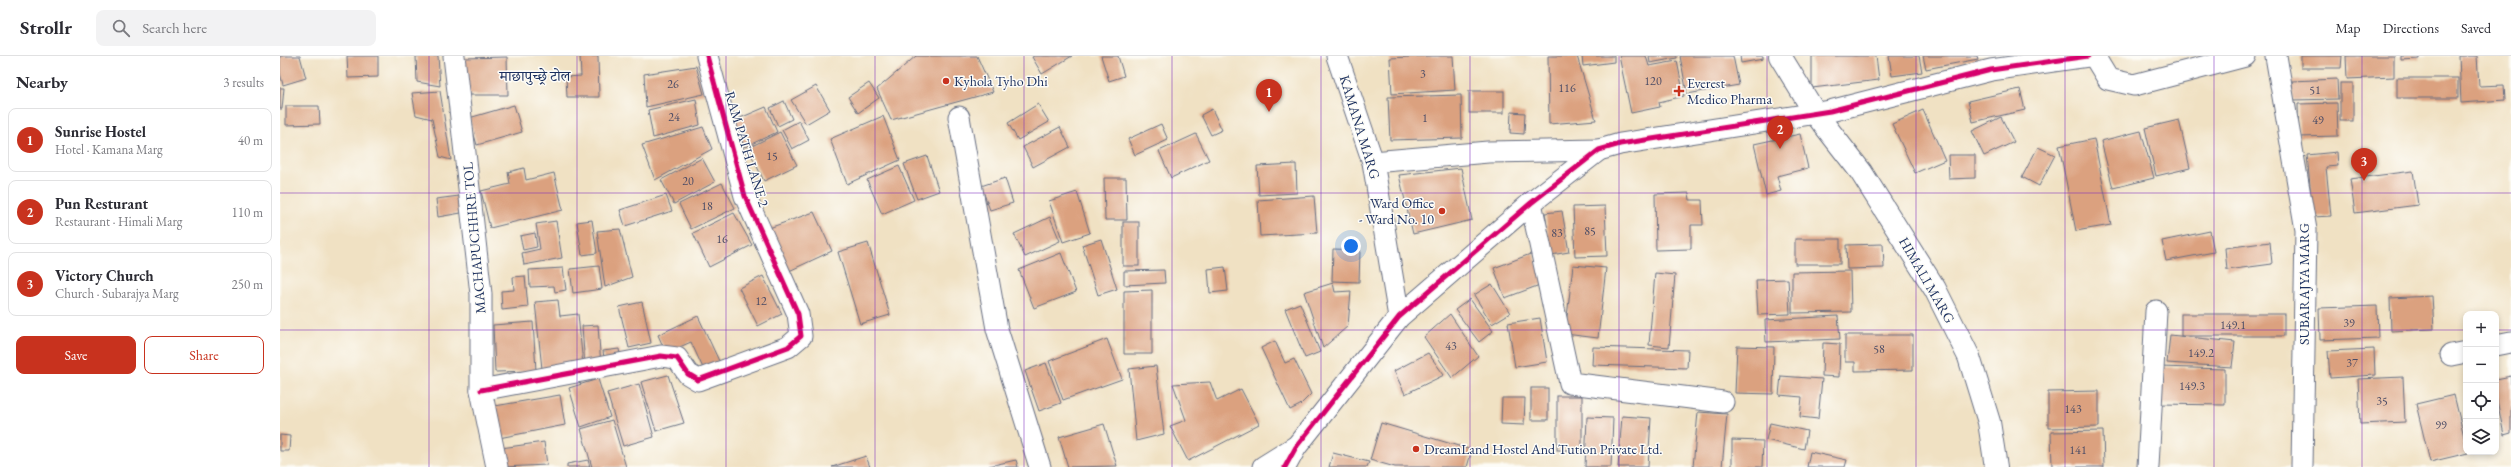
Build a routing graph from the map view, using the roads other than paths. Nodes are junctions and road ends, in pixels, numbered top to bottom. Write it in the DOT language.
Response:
graph roads {
  1 [pos="454,56"];
  2 [pos="707,56"];
  3 [pos="1337,56"];
  4 [pos="1780,56"];
  5 [pos="2088,56"];
  6 [pos="2094,56"];
  7 [pos="2245,56"];
  8 [pos="2276,56"];
  9 [pos="1815,113"];
  10 [pos="959,117"];
  11 [pos="1599,150"];
  12 [pos="1373,162"];
  13 [pos="1531,203"];
  14 [pos="2156,311"];
  15 [pos="1399,317"];
  16 [pos="2511,342"];
  17 [pos="2499,344"];
  18 [pos="481,390"];
  19 [pos="1723,402"];
  20 [pos="1296,447"];
  21 [pos="497,467"];
  22 [pos="1040,467"];
  23 [pos="1263,467"];
  24 [pos="1285,467"];
  25 [pos="1996,467"];
  26 [pos="2148,467"];
  27 [pos="2302,467"];
  1 -- 18 [label="street, MACHAPUCHHRE TOL"];
  2 -- 18 [label="street, RAM PATH LANE 2"];
  3 -- 12 [label="street, KAMANA MARG"];
  4 -- 9 [label="main road, HIMALI MARG"];
  5 -- 9 [label="street"];
  6 -- 7 [label="street"];
  8 -- 27 [label="street, SUBARAJYA MARG"];
  9 -- 11 [label="street"];
  9 -- 25 [label="main road, HIMALI MARG"];
  10 -- 22 [label="street"];
  11 -- 12 [label="street"];
  11 -- 13 [label="street"];
  12 -- 15 [label="street, KAMANA MARG"];
  13 -- 15 [label="street"];
  13 -- 19 [label="street"];
  14 -- 26 [label="street"];
  15 -- 20 [label="street"];
  16 -- 17 [label="street"];
  18 -- 21 [label="street, MACHAPUCHHRE TOL"];
  20 -- 23 [label="street"];
  20 -- 24 [label="street"];
}
